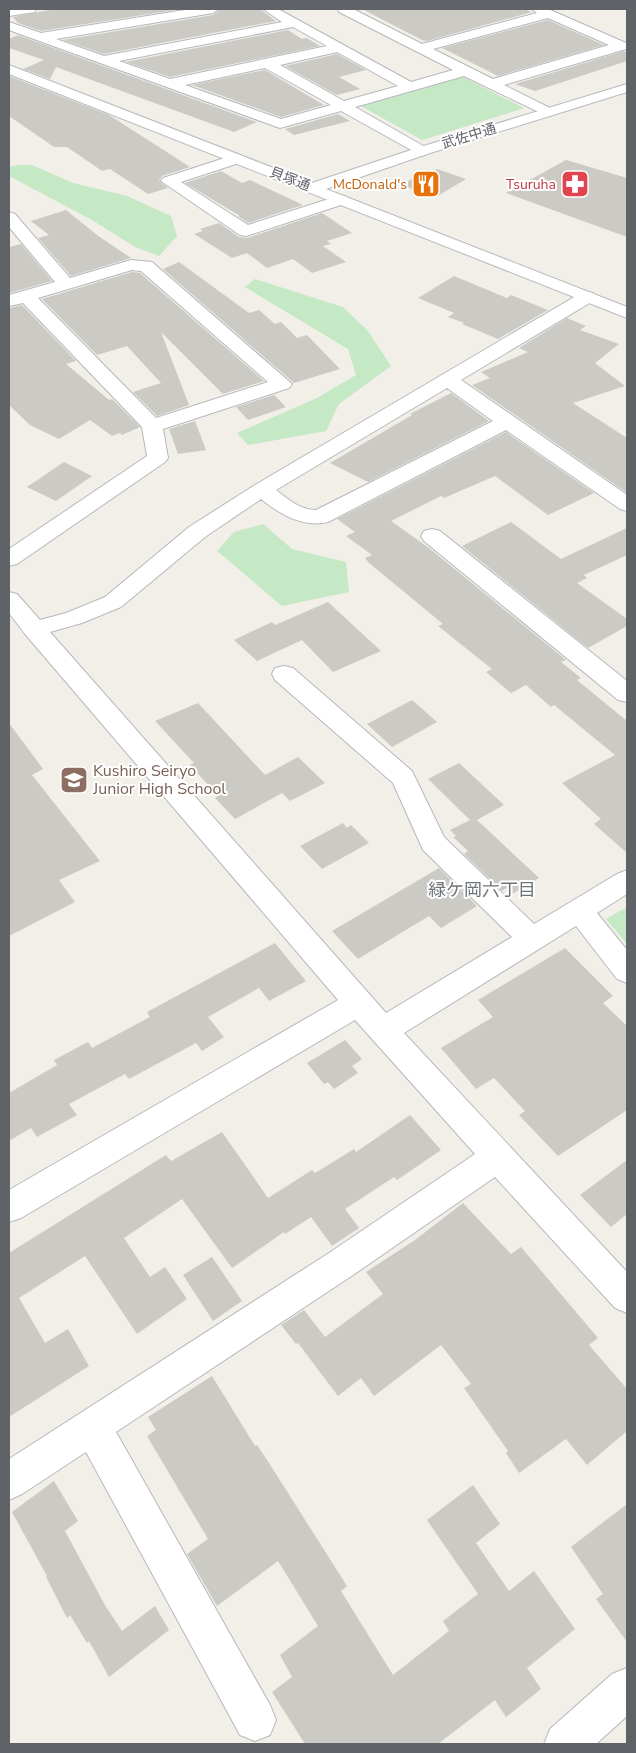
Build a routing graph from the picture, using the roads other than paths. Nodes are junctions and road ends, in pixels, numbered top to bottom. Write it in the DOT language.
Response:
graph roads {
  1 [pos="30,9"];
  2 [pos="212,9"];
  3 [pos="269,9"];
  4 [pos="372,11"];
  5 [pos="544,11"];
  6 [pos="9,12"];
  7 [pos="350,12"];
  8 [pos="295,24"];
  9 [pos="9,26"];
  10 [pos="40,37"];
  11 [pos="339,48"];
  12 [pos="421,48"];
  13 [pos="102,60"];
  14 [pos="268,63"];
  15 [pos="9,69"];
  16 [pos="465,71"];
  17 [pos="168,84"];
  18 [pos="492,84"];
  19 [pos="410,87"];
  20 [pos="627,88"];
  21 [pos="342,106"];
  22 [pos="547,112"];
  23 [pos="422,151"];
  24 [pos="237,159"];
  25 [pos="312,188"];
  26 [pos="340,200"];
  27 [pos="9,216"];
  28 [pos="65,283"];
  29 [pos="587,297"];
  30 [pos="17,298"];
  31 [pos="627,313"];
  32 [pos="447,379"];
  33 [pos="506,422"];
  34 [pos="152,426"];
  35 [pos="262,489"];
  36 [pos="627,505"];
  37 [pos="432,536"];
  38 [pos="9,559"];
  39 [pos="9,599"];
  40 [pos="33,629"];
  41 [pos="284,674"];
  42 [pos="627,694"];
  43 [pos="627,882"];
  44 [pos="579,910"];
  45 [pos="532,939"];
  46 [pos="627,971"];
  47 [pos="358,1003"];
  48 [pos="384,1030"];
  49 [pos="498,1157"];
  50 [pos="9,1207"];
  51 [pos="627,1296"];
  52 [pos="92,1426"];
  53 [pos="9,1481"];
  54 [pos="627,1689"];
  55 [pos="255,1720"];
  56 [pos="565,1744"];
  1 -- 6 [label="street"];
  2 -- 10 [label="street"];
  3 -- 8 [label="street"];
  4 -- 7 [label="street"];
  5 -- 12 [label="street"];
  5 -- 18 [label="street"];
  7 -- 12 [label="street"];
  8 -- 11 [label="street"];
  8 -- 13 [label="street"];
  9 -- 10 [label="street"];
  10 -- 13 [label="street"];
  11 -- 14 [label="street"];
  11 -- 19 [label="street"];
  12 -- 16 [label="street"];
  13 -- 17 [label="street"];
  14 -- 17 [label="street"];
  14 -- 21 [label="street"];
  15 -- 24 [label="street, 貝塚通"];
  16 -- 18 [label="street"];
  16 -- 19 [label="street"];
  17 -- 21 [label="street"];
  18 -- 22 [label="street"];
  19 -- 21 [label="street"];
  20 -- 22 [label="street, 武佐中通"];
  21 -- 23 [label="street"];
  22 -- 23 [label="street, 武佐中通"];
  23 -- 25 [label="street, 武佐中通"];
  24 -- 25 [label="street, 貝塚通"];
  24 -- 26 [label="street"];
  25 -- 26 [label="street, 貝塚通"];
  26 -- 29 [label="street, 貝塚通"];
  27 -- 28 [label="street"];
  28 -- 30 [label="street"];
  28 -- 34 [label="street"];
  29 -- 31 [label="street, 貝塚通"];
  29 -- 32 [label="street"];
  30 -- 34 [label="street"];
  32 -- 33 [label="street"];
  32 -- 35 [label="street"];
  33 -- 35 [label="street"];
  33 -- 36 [label="street"];
  34 -- 38 [label="street"];
  35 -- 40 [label="street"];
  37 -- 42 [label="street"];
  39 -- 40 [label="street"];
  40 -- 47 [label="street"];
  41 -- 45 [label="street"];
  43 -- 44 [label="street"];
  44 -- 45 [label="street"];
  44 -- 46 [label="street"];
  45 -- 48 [label="street"];
  47 -- 48 [label="street"];
  47 -- 50 [label="street"];
  48 -- 49 [label="street"];
  49 -- 51 [label="street"];
  49 -- 52 [label="street"];
  52 -- 53 [label="street"];
  52 -- 55 [label="street"];
  54 -- 56 [label="street"];
}
